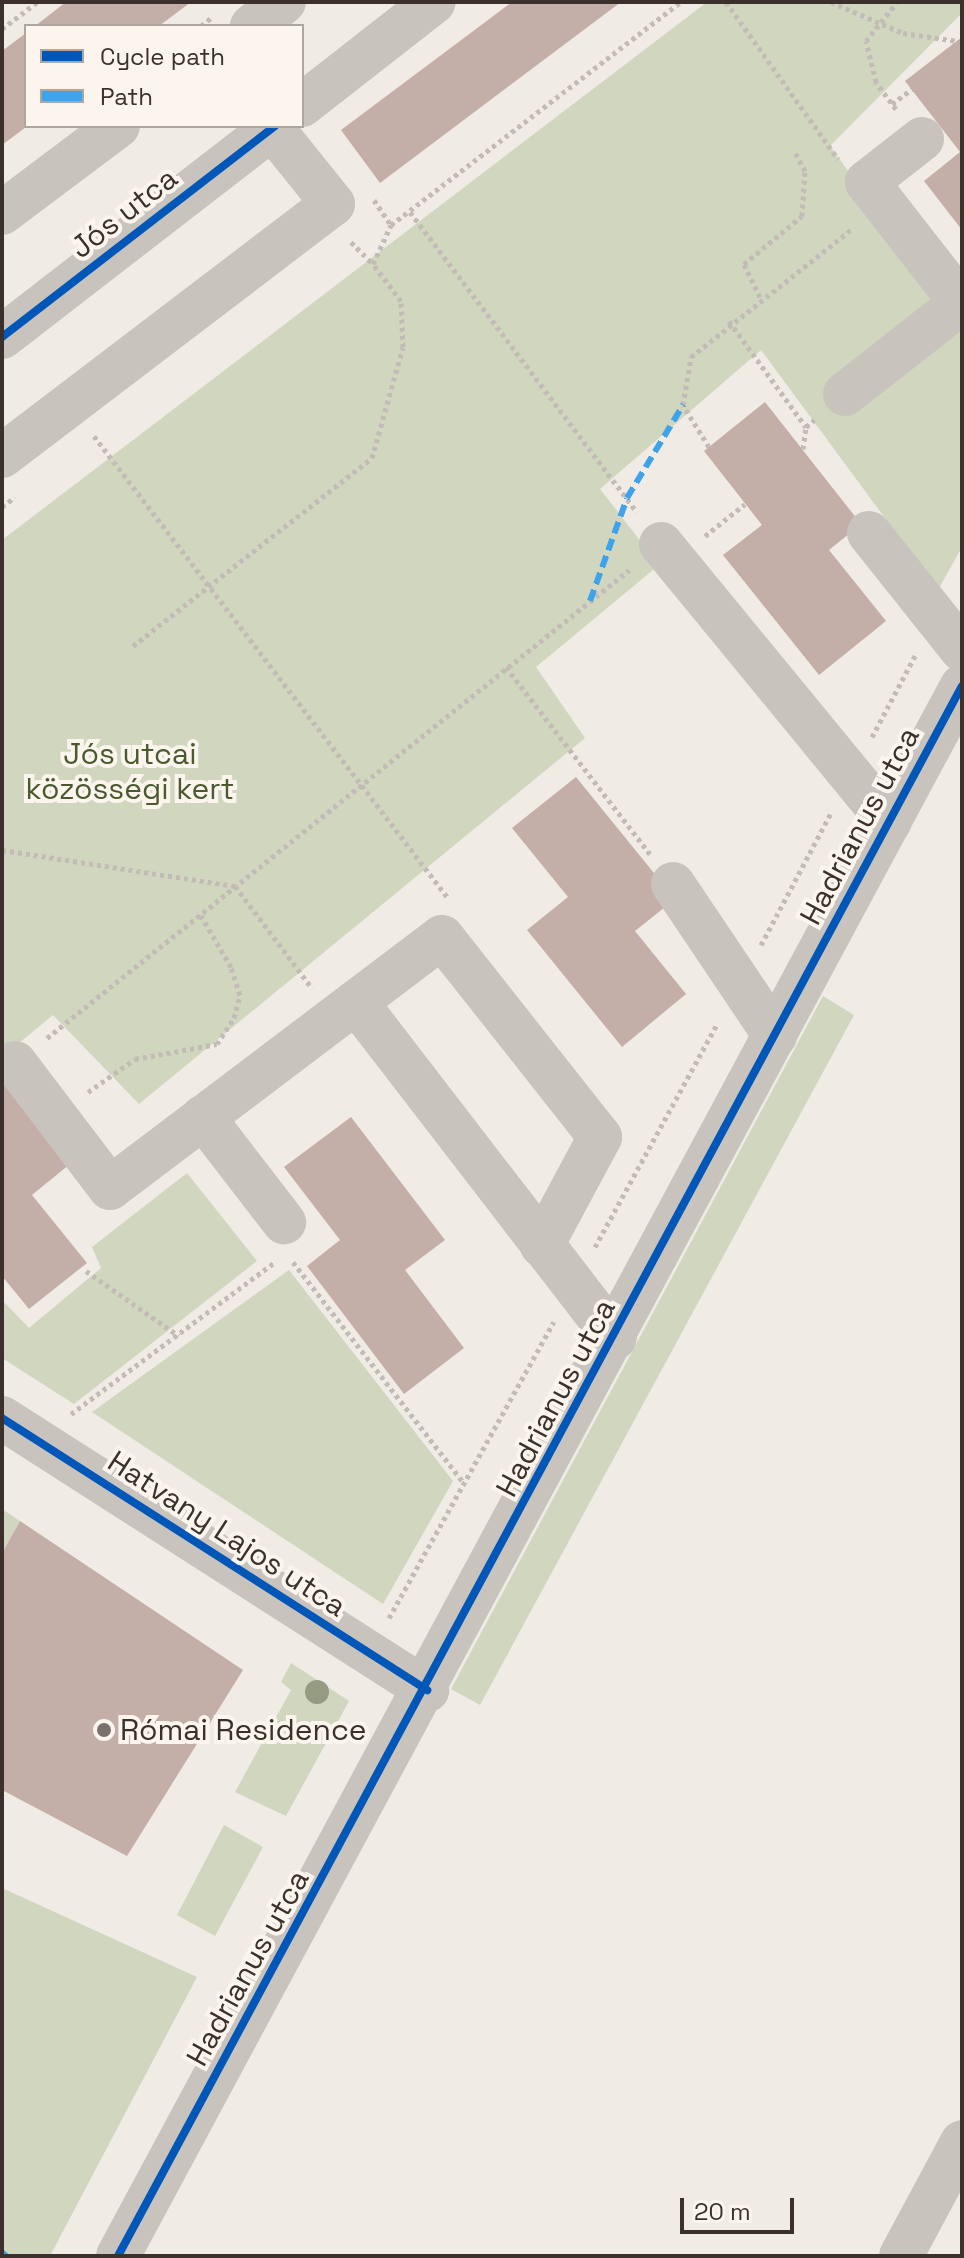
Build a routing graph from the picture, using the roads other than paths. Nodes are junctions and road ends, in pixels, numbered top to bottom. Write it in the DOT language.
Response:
graph roads {
  1 [pos="284,2"];
  2 [pos="434,2"];
  3 [pos="255,24"];
  4 [pos="304,103"];
  5 [pos="115,128"];
  6 [pos="271,128"];
  7 [pos="288,128"];
  8 [pos="922,139"];
  9 [pos="2,213"];
  10 [pos="962,303"];
  11 [pos="2,337"];
  12 [pos="845,394"];
  13 [pos="2,456"];
  14 [pos="869,533"];
  15 [pos="668,553"];
  16 [pos="949,634"];
  17 [pos="962,686"];
  18 [pos="889,822"];
  19 [pos="673,884"];
  20 [pos="356,1002"];
  21 [pos="775,1036"];
  22 [pos="15,1063"];
  23 [pos="203,1117"];
  24 [pos="284,1222"];
  25 [pos="542,1245"];
  26 [pos="615,1338"];
  27 [pos="19,1430"];
  28 [pos="427,1690"];
  29 [pos="962,2142"];
  30 [pos="118,2256"];
  31 [pos="901,2256"];
  1 -- 3 [label="street"];
  2 -- 4 [label="street, Jós utca"];
  5 -- 9 [label="street"];
  6 -- 11 [label="street, Jós utca"];
  7 -- 13 [label="street"];
  8 -- 10 [label="street"];
  10 -- 12 [label="street"];
  14 -- 16 [label="street"];
  15 -- 18 [label="street, Hadrianus utca"];
  17 -- 18 [label="street, Hadrianus utca"];
  18 -- 21 [label="street, Hadrianus utca"];
  19 -- 21 [label="street"];
  20 -- 23 [label="street"];
  20 -- 25 [label="street, Hadrianus utca"];
  20 -- 25 [label="street"];
  21 -- 26 [label="street, Hadrianus utca"];
  22 -- 23 [label="street"];
  23 -- 24 [label="street"];
  25 -- 26 [label="street, Hadrianus utca"];
  26 -- 28 [label="street, Hadrianus utca"];
  27 -- 28 [label="street, Hatvany Lajos utca"];
  28 -- 30 [label="street, Hadrianus utca"];
  29 -- 31 [label="street"];
}
